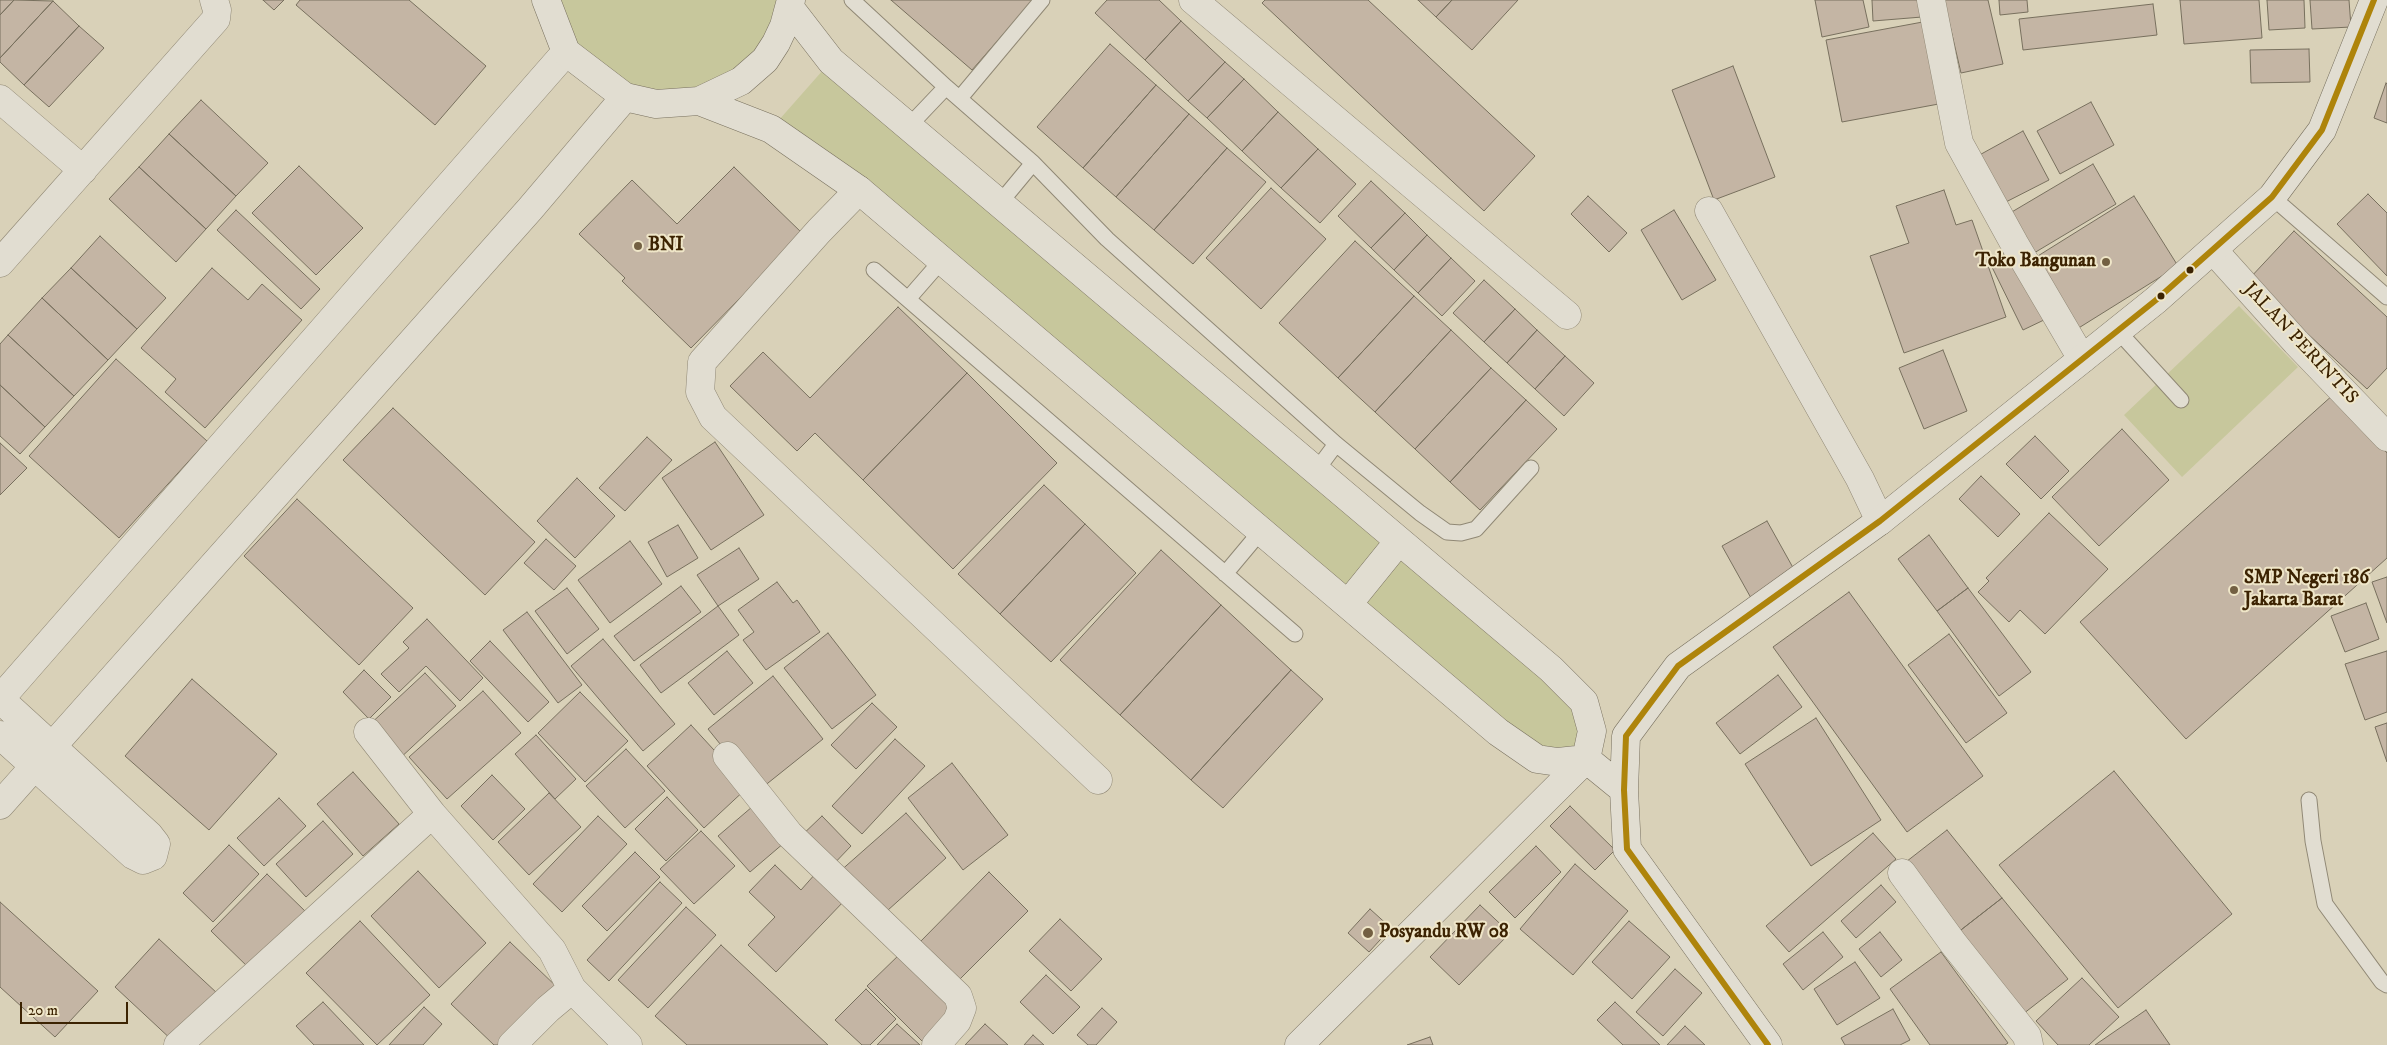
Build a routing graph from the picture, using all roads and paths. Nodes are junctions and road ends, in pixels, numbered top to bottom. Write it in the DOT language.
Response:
graph roads {
  1 [pos="214,0"];
  2 [pos="546,0"];
  3 [pos="852,0"];
  4 [pos="1042,0"];
  5 [pos="1193,0"];
  6 [pos="1931,0"];
  7 [pos="2374,0"];
  8 [pos="790,4"];
  9 [pos="566,52"];
  10 [pos="946,87"];
  11 [pos="626,97"];
  12 [pos="960,98"];
  13 [pos="0,99"];
  14 [pos="699,101"];
  15 [pos="908,127"];
  16 [pos="1033,164"];
  17 [pos="83,170"];
  18 [pos="859,190"];
  19 [pos="2272,197"];
  20 [pos="999,204"];
  21 [pos="1708,211"];
  22 [pos="2214,251"];
  23 [pos="942,260"];
  24 [pos="0,264"];
  25 [pos="874,270"];
  26 [pos="2387,297"];
  27 [pos="908,299"];
  28 [pos="1567,315"];
  29 [pos="2118,331"];
  30 [pos="2082,359"];
  31 [pos="2182,400"];
  32 [pos="2387,437"];
  33 [pos="1336,444"];
  34 [pos="1531,468"];
  35 [pos="1316,471"];
  36 [pos="1880,521"];
  37 [pos="1261,531"];
  38 [pos="1399,541"];
  39 [pos="1225,574"];
  40 [pos="1348,604"];
  41 [pos="1295,634"];
  42 [pos="0,699"];
  43 [pos="368,732"];
  44 [pos="0,736"];
  45 [pos="52,746"];
  46 [pos="727,756"];
  47 [pos="1586,758"];
  48 [pos="34,766"];
  49 [pos="1098,780"];
  50 [pos="1624,790"];
  51 [pos="2309,800"];
  52 [pos="0,805"];
  53 [pos="432,814"];
  54 [pos="1902,873"];
  55 [pos="2387,985"];
  56 [pos="572,989"];
  57 [pos="178,1045"];
  58 [pos="512,1045"];
  59 [pos="628,1045"];
  60 [pos="936,1045"];
  61 [pos="1299,1045"];
  62 [pos="1768,1045"];
  63 [pos="2029,1045"];
  1 -- 17 [label="street"];
  2 -- 9 [label="street"];
  3 -- 10 [label="lane"];
  4 -- 12 [label="lane"];
  5 -- 28 [label="street"];
  6 -- 30 [label="street"];
  7 -- 19 [label="street"];
  8 -- 14 [label="street"];
  8 -- 15 [label="street"];
  9 -- 11 [label="street"];
  9 -- 42 [label="street"];
  10 -- 12 [label="lane"];
  10 -- 15 [label="lane"];
  11 -- 14 [label="street"];
  11 -- 45 [label="street"];
  12 -- 16 [label="lane"];
  13 -- 17 [label="street"];
  14 -- 18 [label="street"];
  15 -- 20 [label="street"];
  16 -- 20 [label="lane"];
  16 -- 33 [label="lane"];
  17 -- 24 [label="street"];
  18 -- 23 [label="street"];
  18 -- 49 [label="street"];
  19 -- 22 [label="street"];
  19 -- 26 [label="lane"];
  20 -- 35 [label="street"];
  21 -- 36 [label="street"];
  22 -- 29 [label="street"];
  22 -- 32 [label="street, JALAN PERINTIS"];
  23 -- 27 [label="lane"];
  23 -- 37 [label="street"];
  25 -- 27 [label="lane"];
  27 -- 39 [label="lane"];
  29 -- 30 [label="street"];
  29 -- 31 [label="lane"];
  30 -- 36 [label="street"];
  33 -- 34 [label="lane"];
  33 -- 35 [label="lane"];
  35 -- 38 [label="street"];
  36 -- 50 [label="street"];
  37 -- 39 [label="lane"];
  37 -- 40 [label="street"];
  38 -- 40 [label="street"];
  38 -- 47 [label="street"];
  39 -- 41 [label="lane"];
  40 -- 47 [label="street"];
  42 -- 45 [label="street"];
  43 -- 53 [label="street"];
  44 -- 48 [label="street"];
  45 -- 48 [label="street"];
  45 -- 48 [label="street"];
  46 -- 60 [label="street"];
  47 -- 50 [label="street"];
  47 -- 61 [label="street"];
  48 -- 52 [label="street"];
  50 -- 62 [label="street"];
  51 -- 55 [label="lane"];
  53 -- 56 [label="street"];
  53 -- 57 [label="street"];
  54 -- 63 [label="street"];
  56 -- 58 [label="street"];
  56 -- 59 [label="street"];
}
